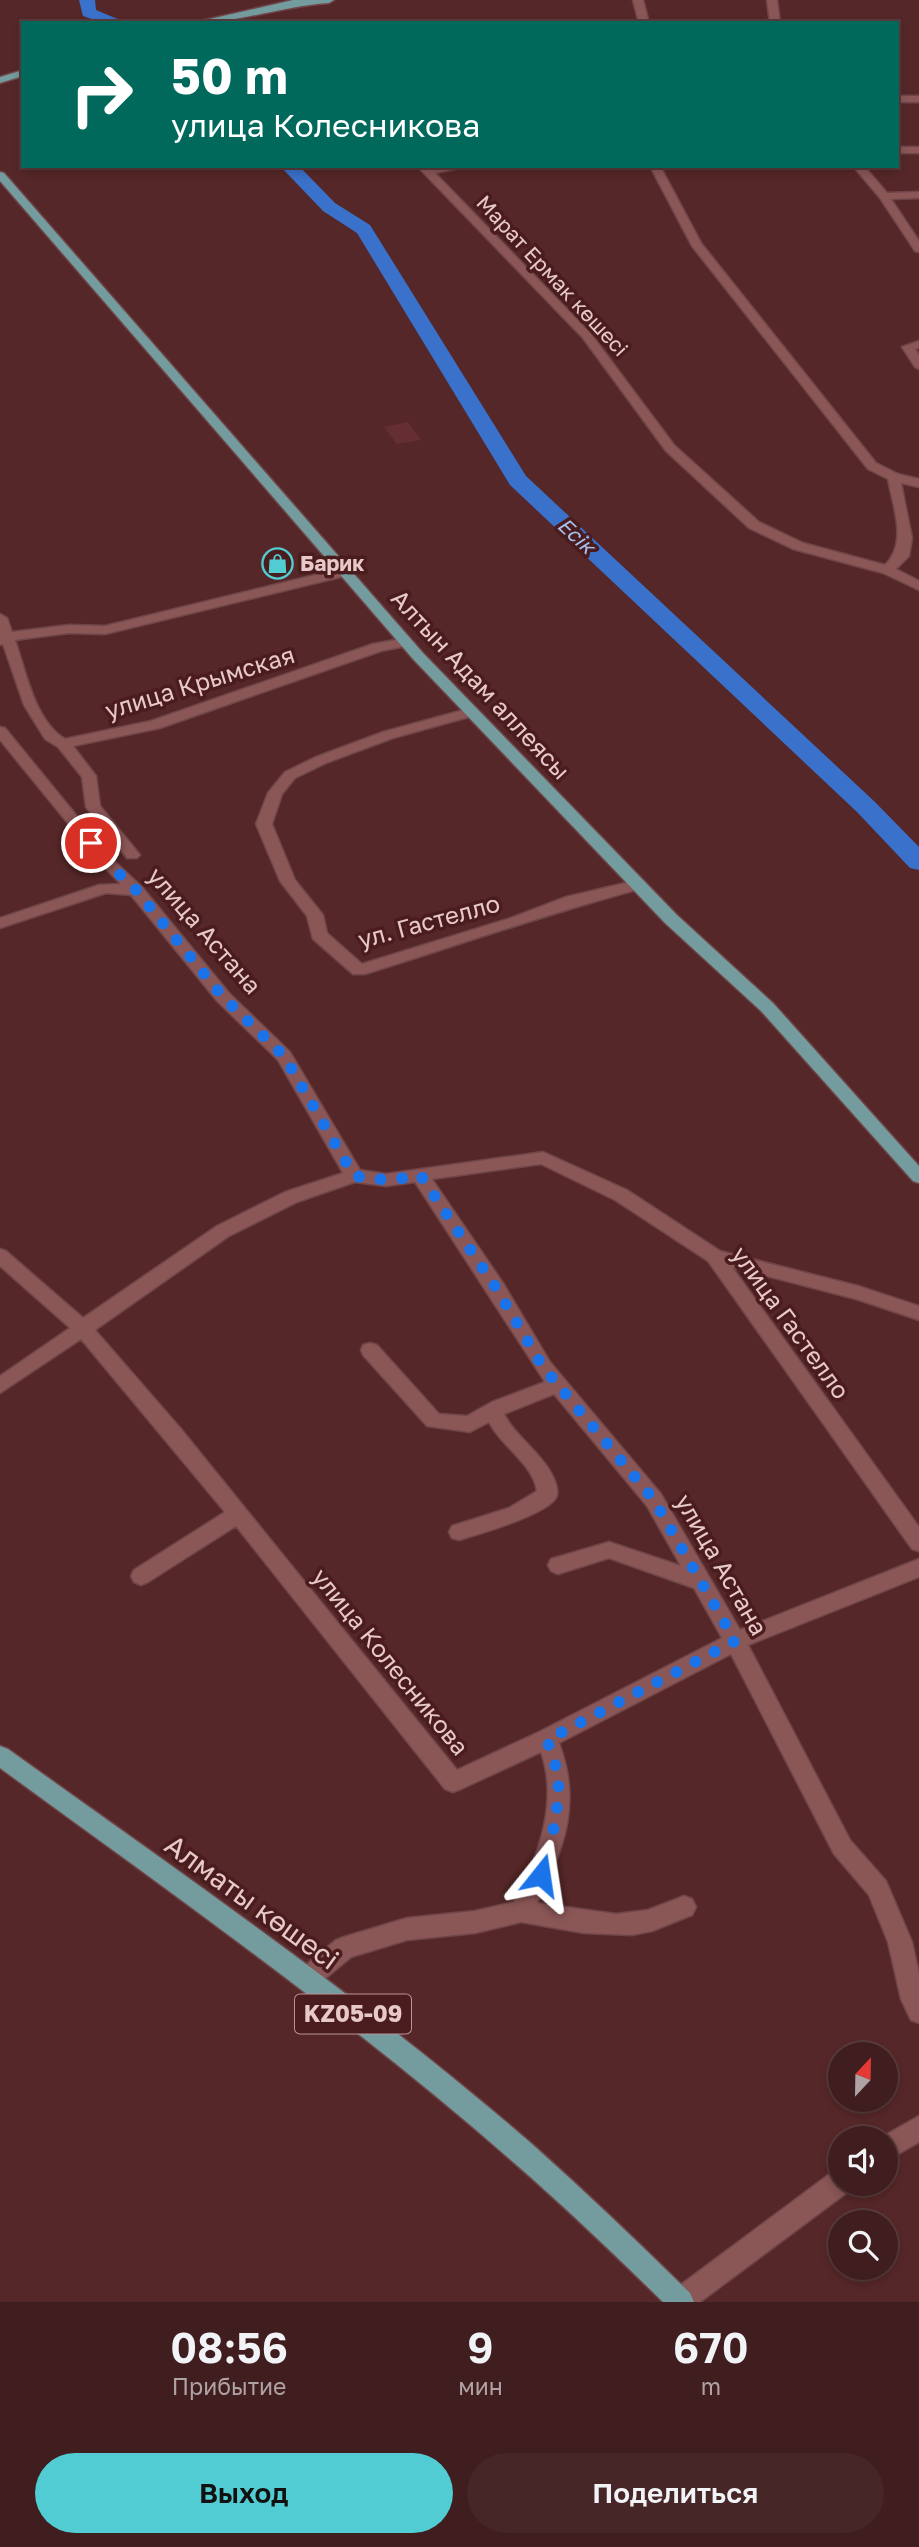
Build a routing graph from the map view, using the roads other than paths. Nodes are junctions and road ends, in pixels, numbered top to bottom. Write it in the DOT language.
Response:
graph roads {
  1 [pos="329,0"];
  2 [pos="638,0"];
  3 [pos="772,0"];
  4 [pos="296,1"];
  5 [pos="205,21"];
  6 [pos="643,21"];
  7 [pos="775,21"];
  8 [pos="21,74"];
  9 [pos="3,78"];
  10 [pos="899,99"];
  11 [pos="919,99"];
  12 [pos="899,150"];
  13 [pos="919,150"];
  14 [pos="656,168"];
  15 [pos="861,168"];
  16 [pos="424,169"];
  17 [pos="0,175"];
  18 [pos="919,195"];
  19 [pos="884,196"];
  20 [pos="919,249"];
  21 [pos="914,345"];
  22 [pos="919,365"];
  23 [pos="894,477"];
  24 [pos="919,483"];
  25 [pos="888,570"];
  26 [pos="344,572"];
  27 [pos="919,586"];
  28 [pos="0,618"];
  29 [pos="4,639"];
  30 [pos="405,642"];
  31 [pos="471,712"];
  32 [pos="0,730"];
  33 [pos="63,744"];
  34 [pos="132,855"];
  35 [pos="638,884"];
  36 [pos="136,890"];
  37 [pos="0,923"];
  38 [pos="354,1176"];
  39 [pos="421,1176"];
  40 [pos="919,1177"];
  41 [pos="0,1256"];
  42 [pos="714,1256"];
  43 [pos="919,1313"];
  44 [pos="83,1329"];
  45 [pos="370,1350"];
  46 [pos="558,1385"];
  47 [pos="0,1386"];
  48 [pos="493,1411"];
  49 [pos="238,1514"];
  50 [pos="459,1532"];
  51 [pos="919,1543"];
  52 [pos="558,1564"];
  53 [pos="919,1568"];
  54 [pos="141,1576"];
  55 [pos="702,1582"];
  56 [pos="735,1641"];
  57 [pos="547,1740"];
  58 [pos="0,1756"];
  59 [pos="684,1907"];
  60 [pos="521,1911"];
  61 [pos="308,1978"];
  62 [pos="919,2012"];
  63 [pos="919,2128"];
  64 [pos="898,2141"];
  65 [pos="828,2191"];
  66 [pos="680,2301"];
  1 -- 4 [label="main road"];
  2 -- 6 [label="street"];
  3 -- 7 [label="street"];
  4 -- 5 [label="main road"];
  8 -- 9 [label="main road"];
  10 -- 11 [label="street"];
  12 -- 13 [label="street"];
  14 -- 23 [label="street"];
  15 -- 19 [label="street"];
  16 -- 25 [label="street, Марат Ермак көшесі"];
  17 -- 26 [label="main road, Алтын Адам аллеясы"];
  18 -- 19 [label="street"];
  19 -- 20 [label="street"];
  21 -- 22 [label="street"];
  23 -- 24 [label="street"];
  23 -- 25 [label="street"];
  25 -- 27 [label="street, Марат Ермак көшесі"];
  26 -- 29 [label="street"];
  26 -- 30 [label="main road, Алтын Адам аллеясы"];
  28 -- 29 [label="street"];
  29 -- 33 [label="street"];
  30 -- 31 [label="main road, Алтын Адам аллеясы"];
  30 -- 33 [label="street, улица Крымская"];
  31 -- 35 [label="main road, Алтын Адам аллеясы"];
  31 -- 35 [label="street, ул. Гастелло"];
  32 -- 36 [label="street, улица Астана"];
  33 -- 34 [label="street"];
  35 -- 40 [label="main road, Алтын Адам аллеясы"];
  36 -- 37 [label="street"];
  36 -- 38 [label="street, улица Астана"];
  38 -- 39 [label="street"];
  38 -- 44 [label="street"];
  39 -- 42 [label="street, улица Гастелло"];
  39 -- 46 [label="street, улица Астана"];
  41 -- 44 [label="street, улица Колесникова"];
  42 -- 43 [label="street"];
  42 -- 51 [label="street, улица Гастелло"];
  44 -- 47 [label="street"];
  44 -- 49 [label="street, улица Колесникова"];
  45 -- 48 [label="street"];
  46 -- 48 [label="street"];
  46 -- 55 [label="street, улица Астана"];
  48 -- 50 [label="street"];
  49 -- 54 [label="street"];
  49 -- 57 [label="street, улица Колесникова"];
  52 -- 55 [label="street"];
  53 -- 56 [label="street, улица Колесникова"];
  55 -- 56 [label="street, улица Астана"];
  56 -- 57 [label="street, улица Колесникова"];
  56 -- 62 [label="street, улица Астана"];
  57 -- 60 [label="street"];
  58 -- 61 [label="main road, Алматы көшесі / KZ05-09"];
  59 -- 60 [label="street"];
  60 -- 61 [label="street"];
  61 -- 66 [label="main road, Алматы көшесі / KZ05-09"];
  63 -- 64 [label="street"];
  65 -- 66 [label="street"];
}
